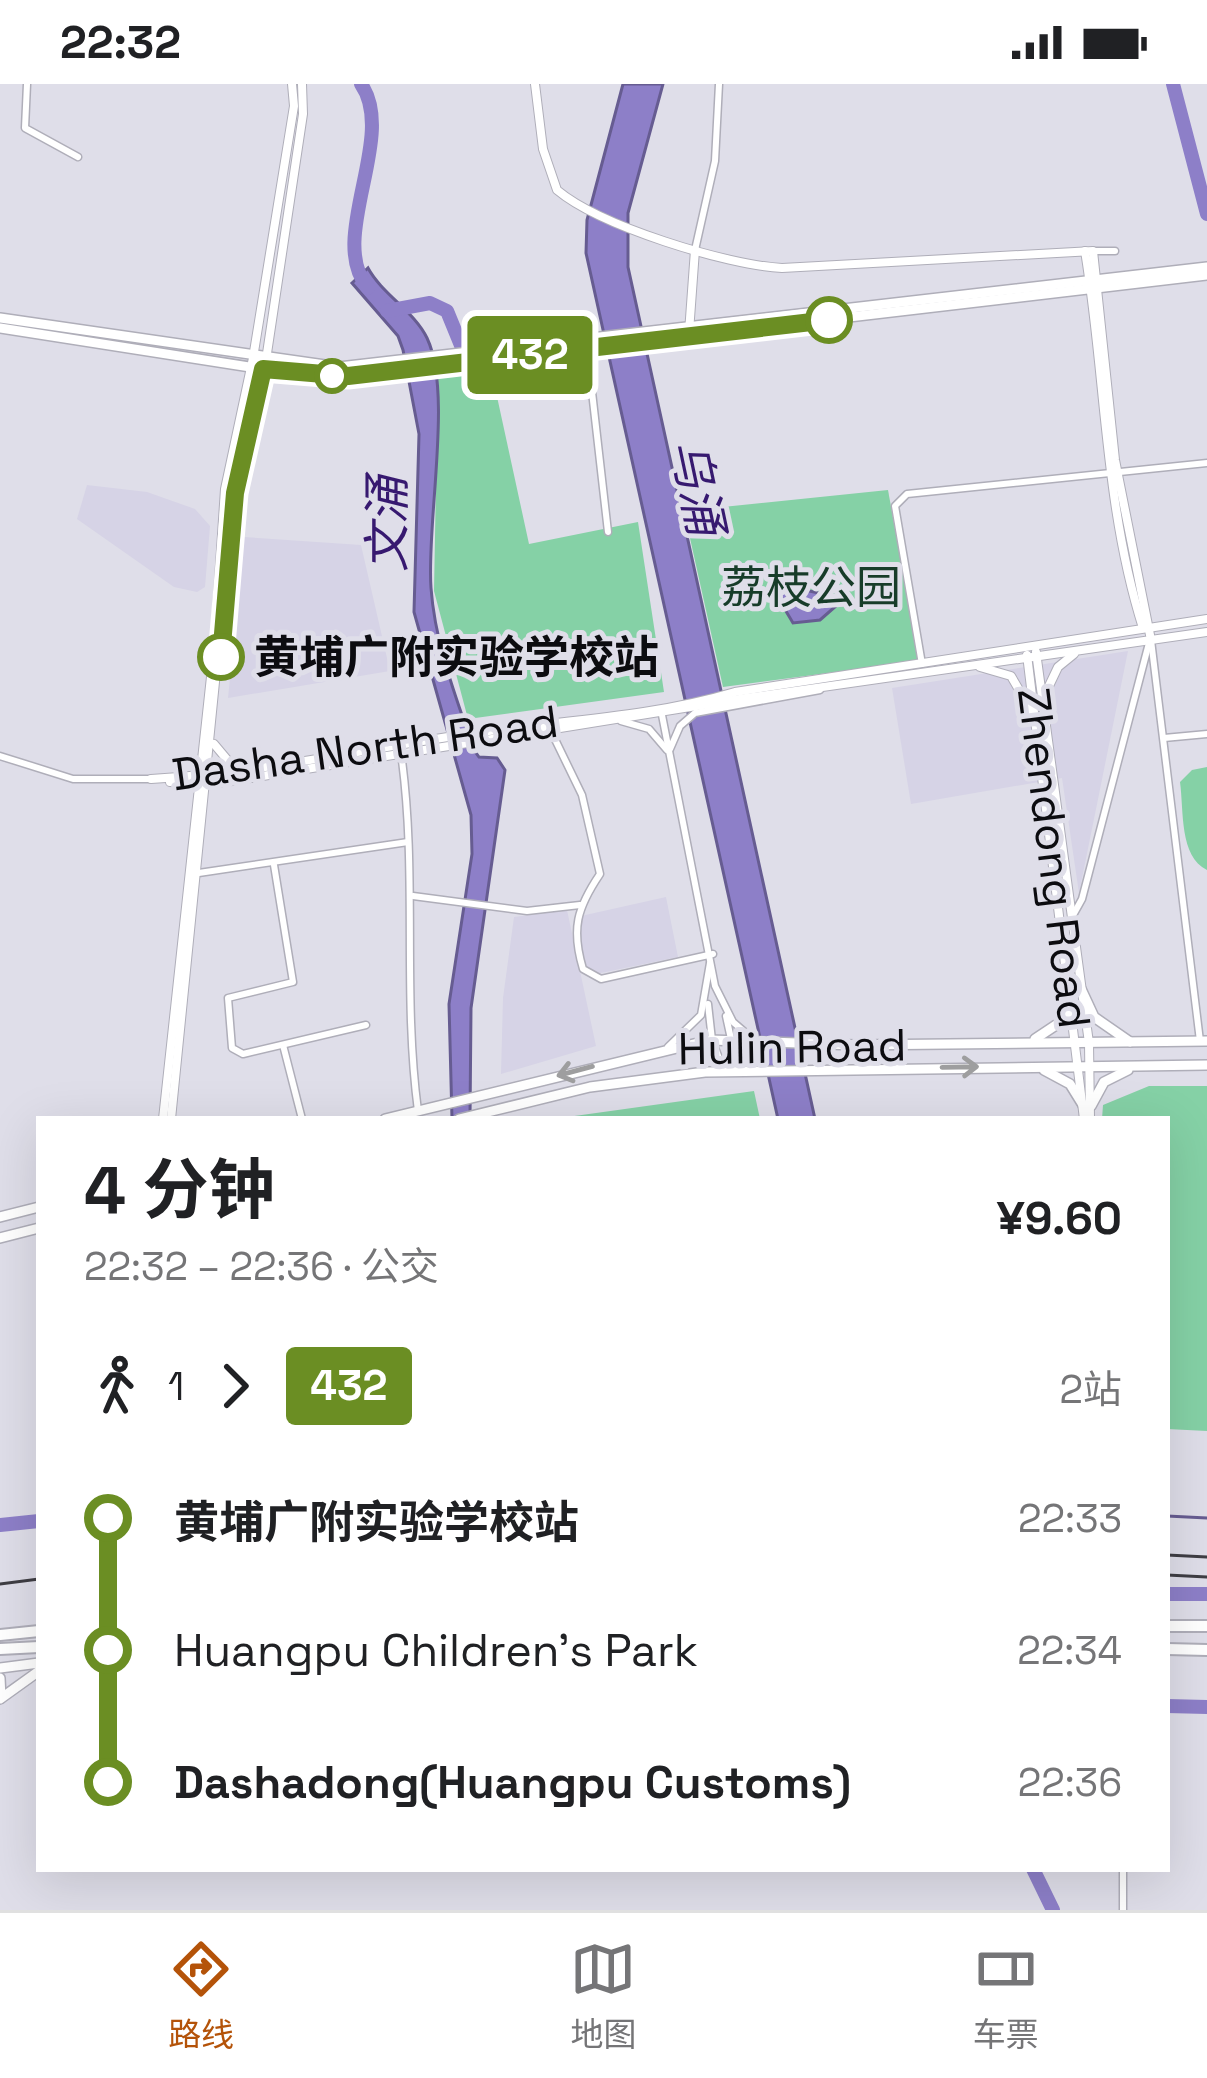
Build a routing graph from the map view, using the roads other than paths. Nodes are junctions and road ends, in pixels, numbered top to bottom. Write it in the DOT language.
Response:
graph roads {
  1 [pos="26,84"];
  2 [pos="292,84"];
  3 [pos="302,84"];
  4 [pos="535,84"];
  5 [pos="718,84"];
  6 [pos="78,157"];
  7 [pos="694,250"];
  8 [pos="1089,251"];
  9 [pos="1115,251"];
  10 [pos="1207,271"];
  11 [pos="1095,284"];
  12 [pos="0,318"];
  13 [pos="0,328"];
  14 [pos="689,333"];
  15 [pos="600,343"];
  16 [pos="587,348"];
  17 [pos="476,356"];
  18 [pos="252,363"];
  19 [pos="264,364"];
  20 [pos="1207,464"];
  21 [pos="1113,472"];
  22 [pos="608,532"];
  23 [pos="1207,619"];
  24 [pos="1146,628"];
  25 [pos="1207,632"];
  26 [pos="1151,640"];
  27 [pos="1081,650"];
  28 [pos="1027,652"];
  29 [pos="1040,654"];
  30 [pos="922,664"];
  31 [pos="973,666"];
  32 [pos="682,711"];
  33 [pos="662,712"];
  34 [pos="1047,712"];
  35 [pos="1036,719"];
  36 [pos="622,721"];
  37 [pos="549,730"];
  38 [pos="1207,734"];
  39 [pos="1164,738"];
  40 [pos="212,739"];
  41 [pos="427,744"];
  42 [pos="669,752"];
  43 [pos="400,753"];
  44 [pos="0,756"];
  45 [pos="251,769"];
  46 [pos="151,779"];
  47 [pos="203,781"];
  48 [pos="408,842"];
  49 [pos="274,865"];
  50 [pos="192,874"];
  51 [pos="413,896"];
  52 [pos="580,905"];
  53 [pos="1071,917"];
  54 [pos="712,954"];
  55 [pos="1076,989"];
  56 [pos="707,995"];
  57 [pos="722,1002"];
  58 [pos="366,1025"];
  59 [pos="731,1039"];
  60 [pos="712,1040"];
  61 [pos="754,1040"];
  62 [pos="1204,1041"];
  63 [pos="1029,1042"];
  64 [pos="1083,1042"];
  65 [pos="1130,1042"];
  66 [pos="1157,1042"];
  67 [pos="999,1043"];
  68 [pos="283,1045"];
  69 [pos="668,1047"];
  70 [pos="626,1058"];
  71 [pos="1158,1065"];
  72 [pos="1207,1065"];
  73 [pos="1000,1066"];
  74 [pos="1033,1066"];
  75 [pos="1085,1066"];
  76 [pos="1144,1066"];
  77 [pos="724,1071"];
  78 [pos="629,1081"];
  79 [pos="1087,1105"];
  80 [pos="418,1111"];
  81 [pos="167,1116"];
  82 [pos="301,1116"];
  83 [pos="397,1116"];
  84 [pos="470,1116"];
  85 [pos="1087,1116"];
  86 [pos="36,1208"];
  87 [pos="0,1217"];
  88 [pos="36,1229"];
  89 [pos="0,1238"];
  90 [pos="1170,1626"];
  91 [pos="1207,1626"];
  92 [pos="36,1631"];
  93 [pos="0,1635"];
  94 [pos="36,1647"];
  95 [pos="1170,1648"];
  96 [pos="0,1649"];
  97 [pos="1207,1650"];
  98 [pos="0,1668"];
  99 [pos="36,1668"];
  100 [pos="36,1670"];
  101 [pos="0,1678"];
  102 [pos="0,1698"];
  103 [pos="1123,1872"];
  104 [pos="1123,1910"];
  1 -- 6 [label="street"];
  2 -- 18 [label="street"];
  3 -- 19 [label="street"];
  4 -- 7 [label="street"];
  5 -- 7 [label="street"];
  7 -- 8 [label="street"];
  7 -- 14 [label="street"];
  8 -- 9 [label="street"];
  8 -- 11 [label="street"];
  10 -- 11 [label="main road"];
  11 -- 14 [label="main road"];
  11 -- 21 [label="street"];
  12 -- 18 [label="main road"];
  13 -- 18 [label="main road"];
  14 -- 15 [label="main road"];
  15 -- 16 [label="main road"];
  15 -- 17 [label="main road"];
  16 -- 17 [label="main road"];
  16 -- 22 [label="street"];
  17 -- 19 [label="main road"];
  18 -- 19 [label="main road"];
  18 -- 47 [label="street"];
  19 -- 40 [label="street"];
  20 -- 21 [label="street"];
  21 -- 24 [label="street"];
  21 -- 30 [label="street"];
  23 -- 24 [label="street, Dasha North Road"];
  24 -- 26 [label="street"];
  24 -- 28 [label="street, Dasha North Road"];
  25 -- 26 [label="street"];
  26 -- 27 [label="street"];
  26 -- 39 [label="street"];
  26 -- 53 [label="street"];
  27 -- 29 [label="street"];
  27 -- 34 [label="street"];
  28 -- 29 [label="street, Zhendong Road"];
  28 -- 30 [label="street, Dasha North Road"];
  28 -- 31 [label="street, Dasha North Road"];
  28 -- 35 [label="street, Zhendong Road"];
  29 -- 34 [label="street, Zhendong Road"];
  30 -- 32 [label="street, Dasha North Road"];
  31 -- 32 [label="street, Dasha North Road"];
  31 -- 35 [label="street"];
  32 -- 33 [label="street, Dasha North Road"];
  32 -- 42 [label="street"];
  33 -- 36 [label="street, Dasha North Road"];
  33 -- 37 [label="street, Dasha North Road"];
  33 -- 42 [label="street"];
  34 -- 35 [label="street"];
  34 -- 53 [label="street, Zhendong Road"];
  35 -- 55 [label="street, Zhendong Road"];
  36 -- 37 [label="street, Dasha North Road"];
  36 -- 42 [label="street"];
  37 -- 41 [label="street, Dasha North Road"];
  37 -- 41 [label="street, Dasha North Road"];
  37 -- 52 [label="street"];
  38 -- 39 [label="street"];
  39 -- 62 [label="street"];
  40 -- 45 [label="street"];
  40 -- 47 [label="street"];
  41 -- 43 [label="street, Dasha North Road"];
  41 -- 45 [label="street, Dasha North Road"];
  42 -- 54 [label="street"];
  43 -- 47 [label="street, Dasha North Road"];
  43 -- 48 [label="street"];
  44 -- 46 [label="street"];
  45 -- 47 [label="street, Dasha North Road"];
  46 -- 47 [label="street, Dasha North Road"];
  47 -- 50 [label="street"];
  48 -- 49 [label="street"];
  48 -- 51 [label="street"];
  49 -- 50 [label="street"];
  49 -- 68 [label="street"];
  50 -- 81 [label="street"];
  51 -- 52 [label="street"];
  51 -- 80 [label="street"];
  52 -- 54 [label="street"];
  53 -- 55 [label="street, Zhendong Road"];
  54 -- 56 [label="street"];
  54 -- 57 [label="street"];
  55 -- 63 [label="main road"];
  55 -- 64 [label="street, Zhendong Road"];
  55 -- 65 [label="main road"];
  56 -- 60 [label="street"];
  56 -- 69 [label="street"];
  57 -- 59 [label="street"];
  57 -- 61 [label="street"];
  58 -- 68 [label="street"];
  59 -- 60 [label="main road, Hulin Road"];
  59 -- 61 [label="main road, Hulin Road"];
  59 -- 77 [label="street"];
  60 -- 69 [label="main road, Hulin Road"];
  60 -- 77 [label="street"];
  61 -- 67 [label="main road, Hulin Road"];
  62 -- 66 [label="main road, Hulin Road"];
  63 -- 64 [label="main road, Hulin Road"];
  63 -- 67 [label="main road, Hulin Road"];
  64 -- 65 [label="main road, Hulin Road"];
  64 -- 75 [label="street, Zhendong Road"];
  65 -- 66 [label="main road, Hulin Road"];
  66 -- 71 [label="main road"];
  67 -- 73 [label="main road"];
  68 -- 82 [label="street"];
  69 -- 70 [label="main road, Hulin Road"];
  70 -- 78 [label="main road"];
  70 -- 80 [label="main road, Hulin Road, one-way"];
  71 -- 72 [label="main road, Hulin Road"];
  71 -- 76 [label="main road, Hulin Road"];
  73 -- 74 [label="main road, Hulin Road"];
  77 -- 73 [label="main road, Hulin Road, one-way"];
  74 -- 75 [label="main road, Hulin Road"];
  74 -- 79 [label="main road"];
  75 -- 76 [label="main road, Hulin Road"];
  75 -- 79 [label="street, Zhendong Road"];
  76 -- 79 [label="main road"];
  77 -- 78 [label="main road, Hulin Road"];
  78 -- 84 [label="main road, Hulin Road"];
  79 -- 85 [label="street, Zhendong Road"];
  80 -- 83 [label="main road, Hulin Road"];
  86 -- 87 [label="main road"];
  88 -- 89 [label="main road"];
  90 -- 91 [label="highway"];
  92 -- 93 [label="highway"];
  94 -- 96 [label="highway"];
  95 -- 97 [label="highway"];
  98 -- 99 [label="main road"];
  100 -- 102 [label="main road"];
  101 -- 102 [label="main road"];
  103 -- 104 [label="street"];
}
